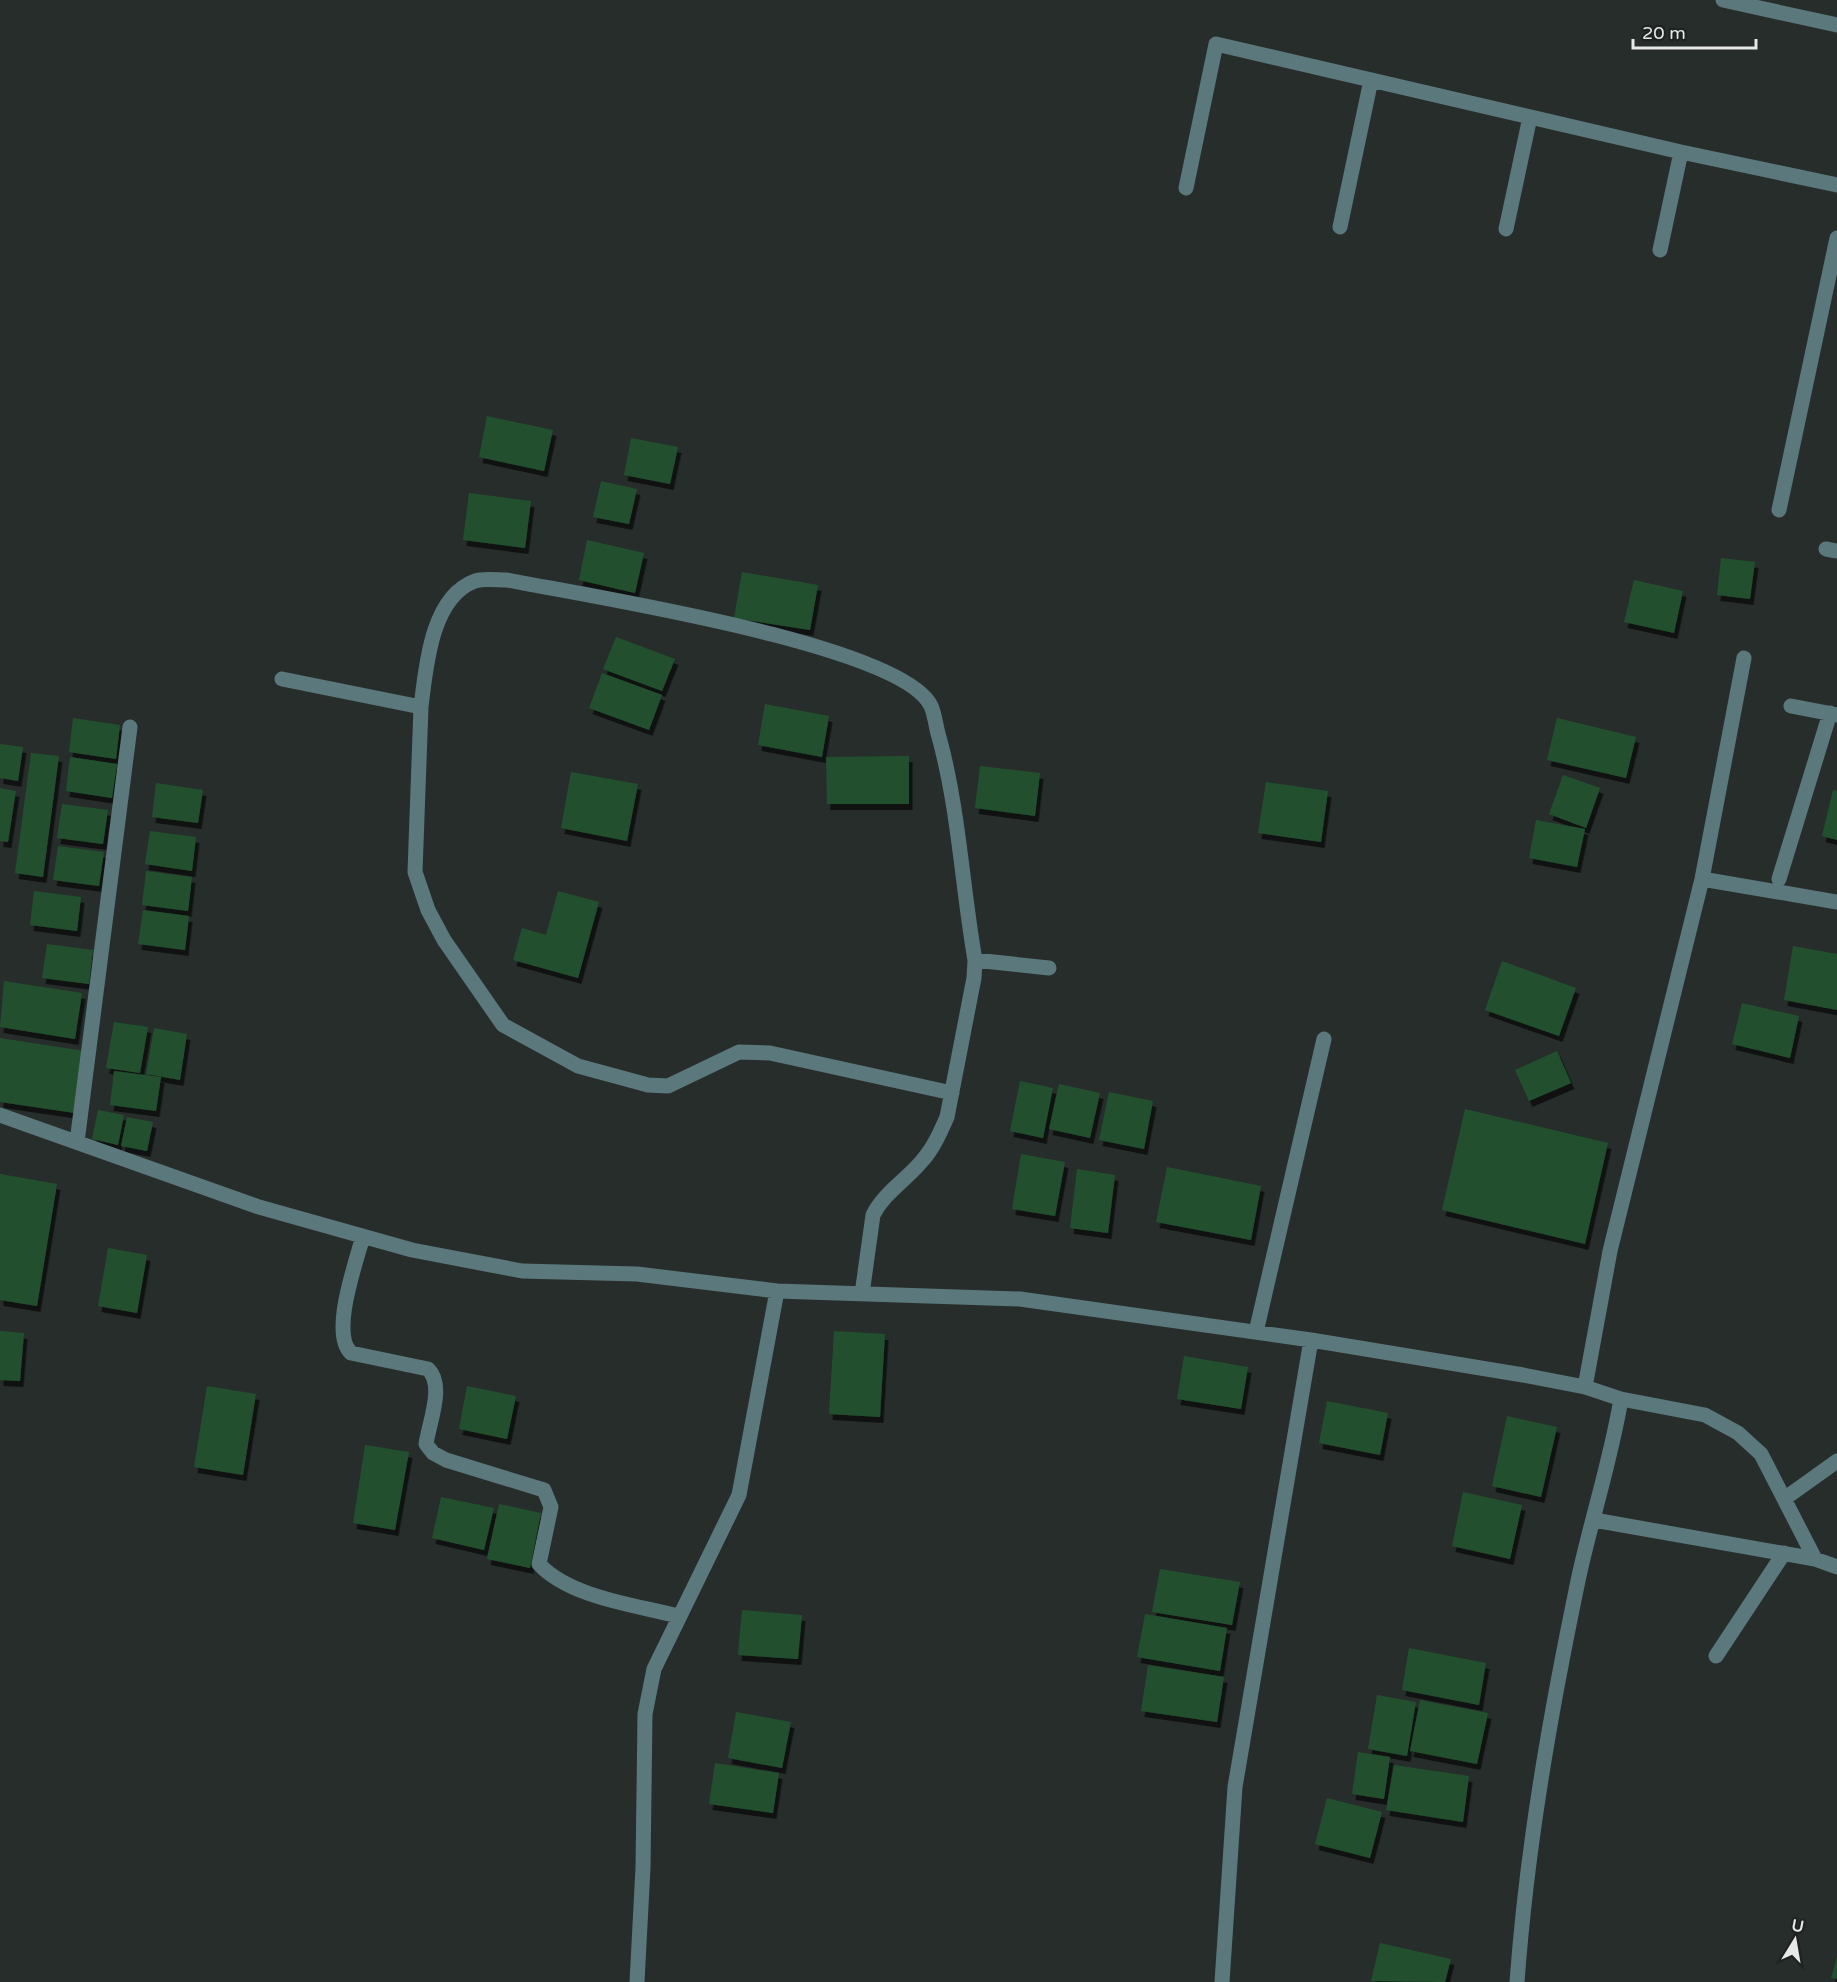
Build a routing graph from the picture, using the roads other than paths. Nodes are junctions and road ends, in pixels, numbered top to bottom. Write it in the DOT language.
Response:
graph roads {
  1 [pos="1723,0"];
  2 [pos="1837,25"];
  3 [pos="1371,80"];
  4 [pos="1530,117"];
  5 [pos="1682,152"];
  6 [pos="1837,185"];
  7 [pos="1186,188"];
  8 [pos="1340,227"];
  9 [pos="1506,229"];
  10 [pos="1837,238"];
  11 [pos="1660,250"];
  12 [pos="1779,510"];
  13 [pos="1744,658"];
  14 [pos="282,679"];
  15 [pos="1791,706"];
  16 [pos="421,707"];
  17 [pos="1834,714"];
  18 [pos="130,728"];
  19 [pos="1702,879"];
  20 [pos="1779,879"];
  21 [pos="1837,902"];
  22 [pos="975,960"];
  23 [pos="1049,968"];
  24 [pos="1324,1039"];
  25 [pos="952,1093"];
  26 [pos="0,1115"];
  27 [pos="77,1142"];
  28 [pos="363,1236"];
  29 [pos="777,1291"];
  30 [pos="862,1294"];
  31 [pos="1256,1332"];
  32 [pos="1311,1340"];
  33 [pos="1585,1387"];
  34 [pos="1621,1399"];
  35 [pos="1837,1461"];
  36 [pos="1784,1499"];
  37 [pos="1594,1520"];
  38 [pos="1784,1553"];
  39 [pos="1815,1559"];
  40 [pos="1837,1567"];
  41 [pos="678,1617"];
  42 [pos="1716,1656"];
  43 [pos="637,1982"];
  44 [pos="1222,1982"];
  45 [pos="1517,1982"];
  1 -- 2 [label="street"];
  3 -- 4 [label="street"];
  3 -- 7 [label="street"];
  3 -- 8 [label="street"];
  4 -- 5 [label="street"];
  4 -- 9 [label="street"];
  5 -- 6 [label="street"];
  5 -- 11 [label="street"];
  10 -- 12 [label="street"];
  13 -- 19 [label="street"];
  14 -- 16 [label="street"];
  15 -- 17 [label="street"];
  16 -- 22 [label="street"];
  16 -- 25 [label="street"];
  17 -- 20 [label="street"];
  18 -- 27 [label="street"];
  19 -- 21 [label="street"];
  19 -- 33 [label="street"];
  22 -- 23 [label="street"];
  22 -- 25 [label="street"];
  24 -- 31 [label="street"];
  25 -- 30 [label="street"];
  26 -- 27 [label="street"];
  27 -- 28 [label="street"];
  28 -- 29 [label="street"];
  28 -- 41 [label="street"];
  29 -- 30 [label="street"];
  29 -- 41 [label="street"];
  30 -- 31 [label="street"];
  31 -- 32 [label="street"];
  32 -- 33 [label="street"];
  32 -- 44 [label="street"];
  33 -- 34 [label="street"];
  34 -- 36 [label="street"];
  34 -- 37 [label="street"];
  35 -- 36 [label="street"];
  36 -- 39 [label="street"];
  37 -- 38 [label="street"];
  37 -- 45 [label="street"];
  38 -- 39 [label="street"];
  38 -- 42 [label="street"];
  39 -- 40 [label="street"];
  41 -- 43 [label="street"];
}
